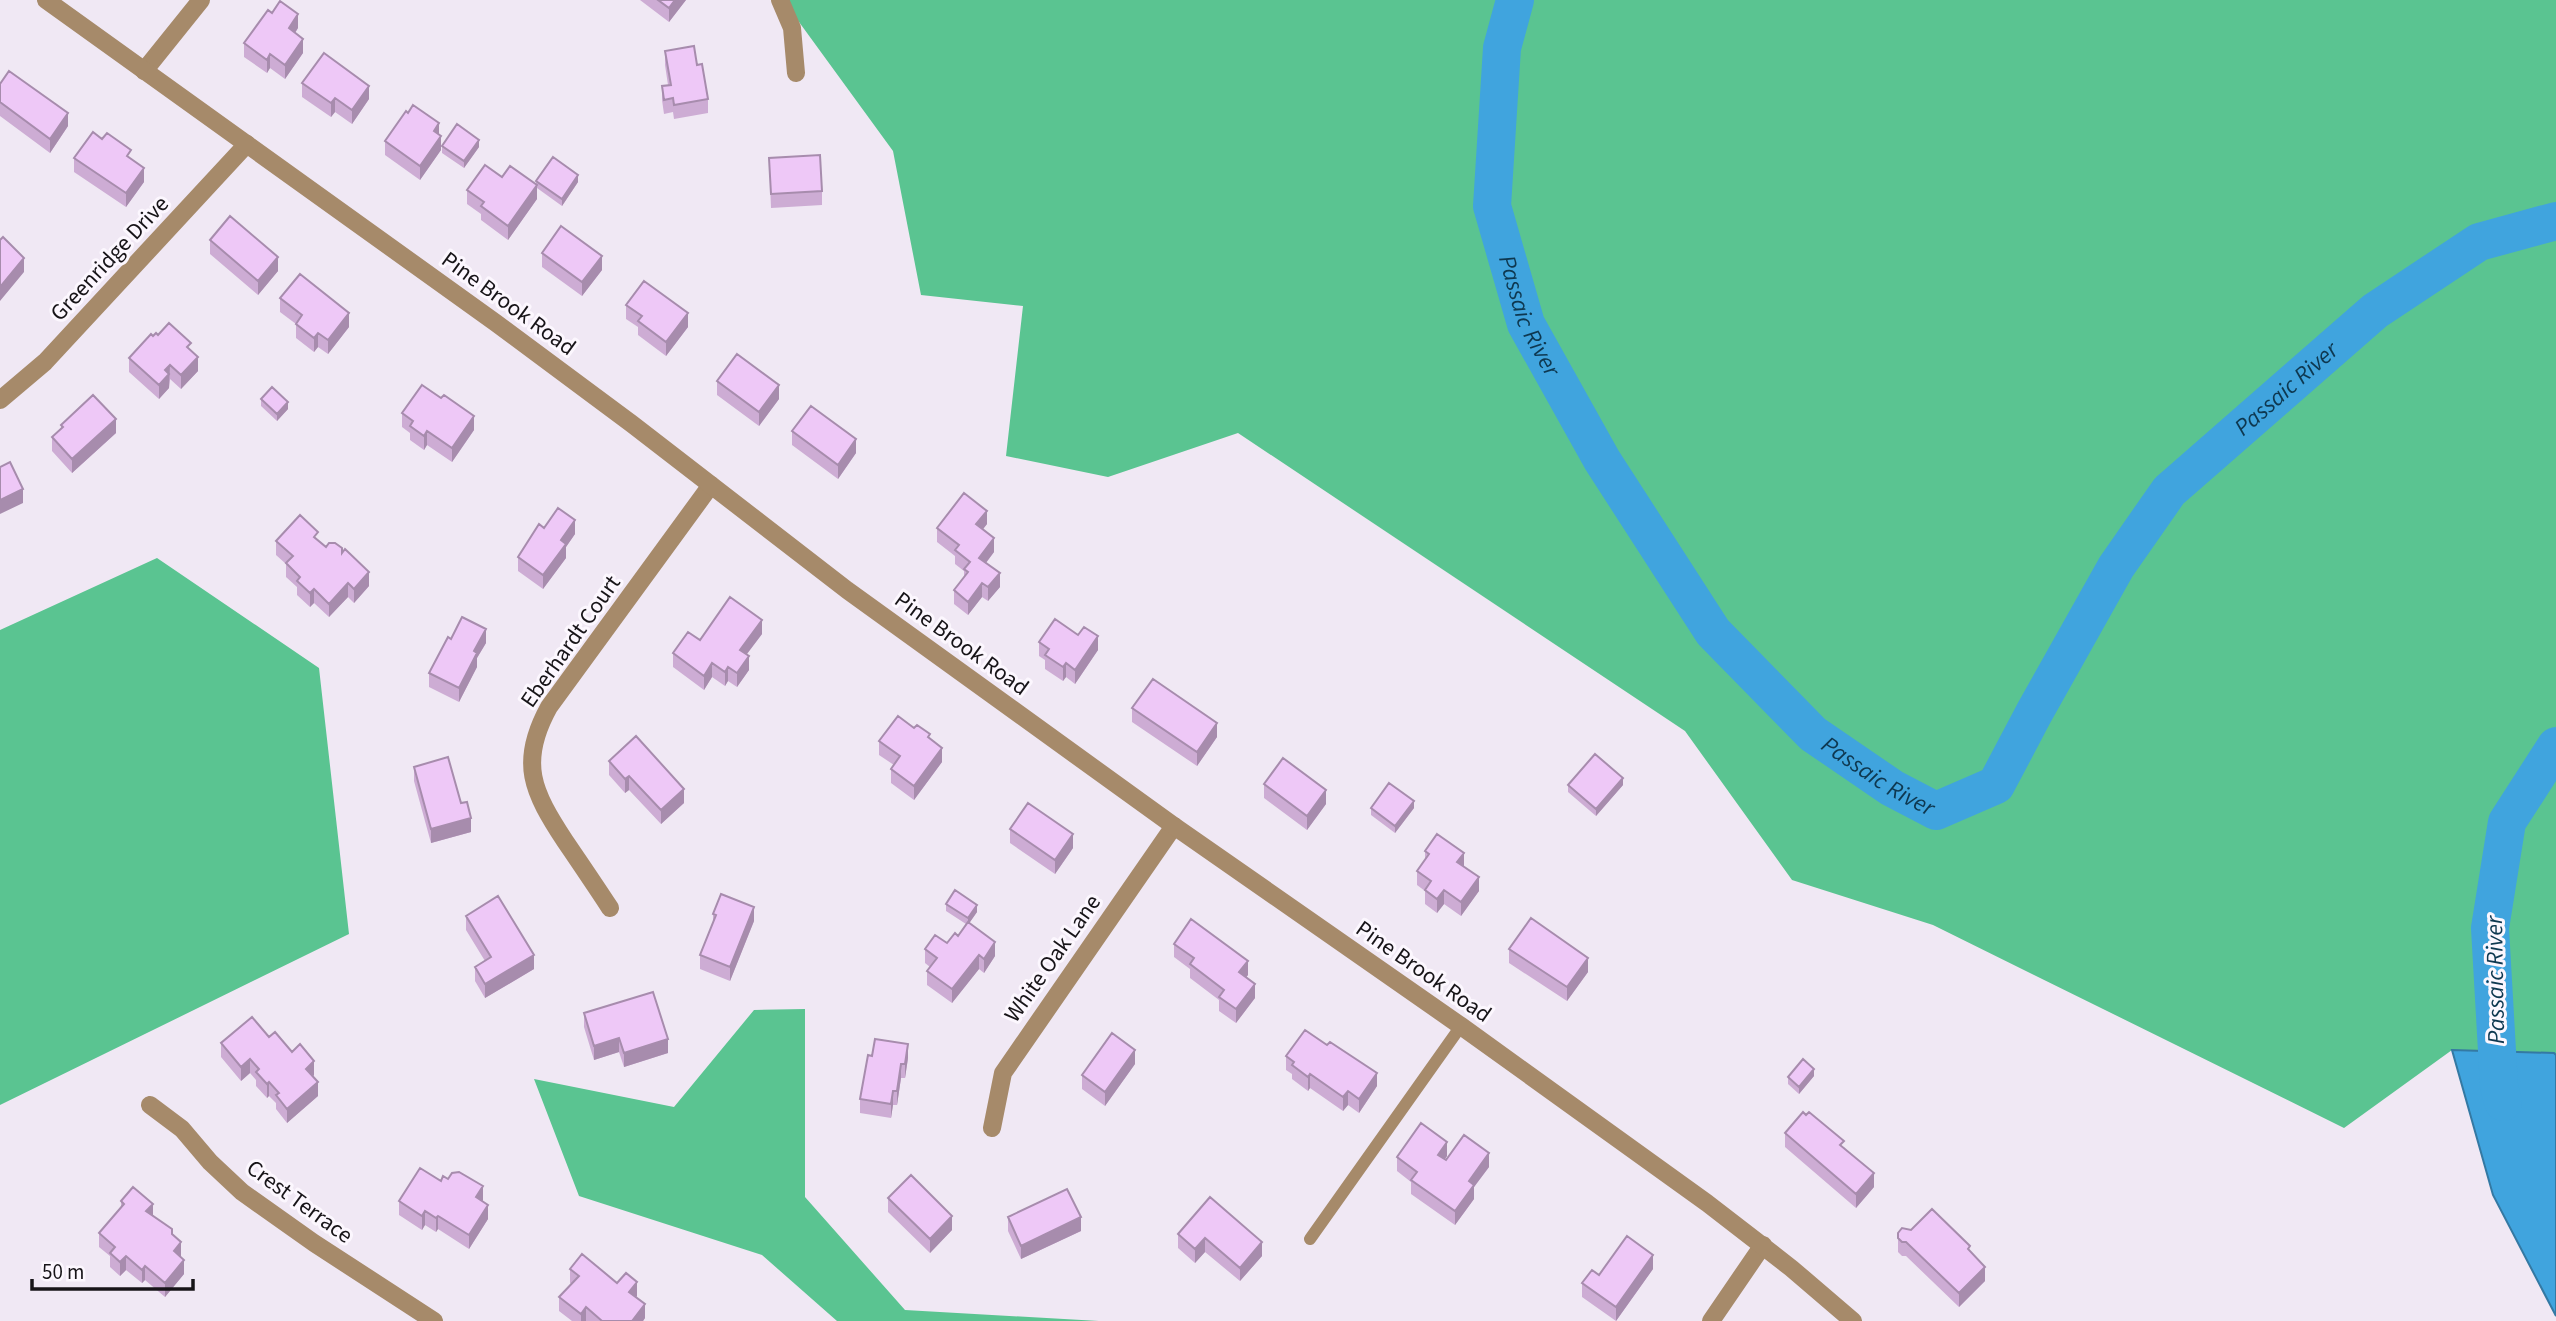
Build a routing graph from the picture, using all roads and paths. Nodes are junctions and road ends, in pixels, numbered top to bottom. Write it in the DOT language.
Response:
graph roads {
  1 [pos="46,0"];
  2 [pos="201,0"];
  3 [pos="780,0"];
  4 [pos="144,71"];
  5 [pos="796,73"];
  6 [pos="247,144"];
  7 [pos="0,400"];
  8 [pos="711,485"];
  9 [pos="1174,826"];
  10 [pos="610,908"];
  11 [pos="1461,1026"];
  12 [pos="150,1105"];
  13 [pos="992,1128"];
  14 [pos="1310,1238"];
  15 [pos="1763,1245"];
  16 [pos="434,1321"];
  17 [pos="1711,1321"];
  18 [pos="1853,1321"];
  1 -- 4 [label="street, Pine Brook Road"];
  2 -- 4 [label="street"];
  3 -- 5 [label="street"];
  4 -- 6 [label="street, Pine Brook Road"];
  6 -- 7 [label="street, Greenridge Drive"];
  6 -- 8 [label="street, Pine Brook Road"];
  8 -- 9 [label="street, Pine Brook Road"];
  8 -- 10 [label="street, Eberhardt Court"];
  9 -- 11 [label="street, Pine Brook Road"];
  9 -- 13 [label="street, White Oak Lane"];
  11 -- 14 [label="lane"];
  11 -- 15 [label="street, Pine Brook Road"];
  12 -- 16 [label="street, Crest Terrace"];
  15 -- 17 [label="street"];
  15 -- 18 [label="street, Pine Brook Road"];
}
